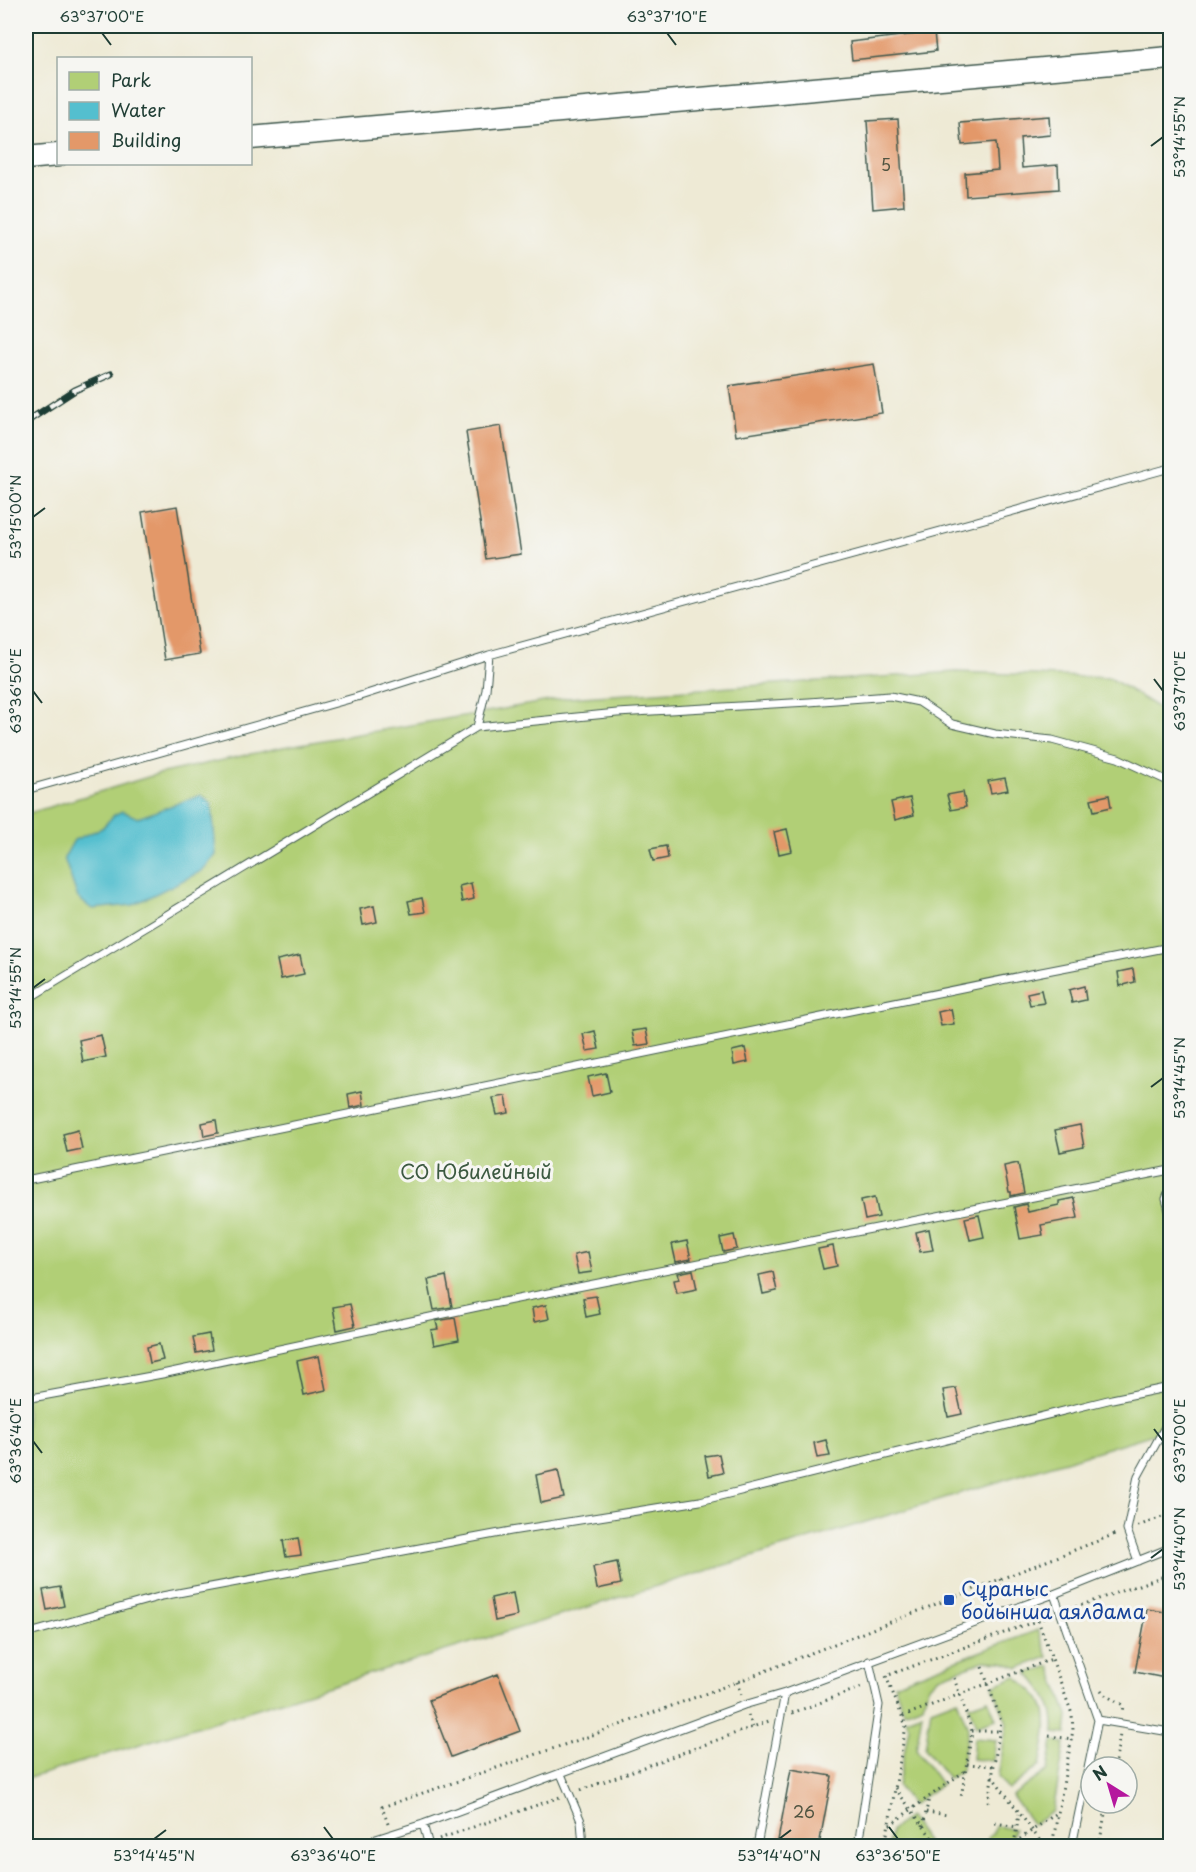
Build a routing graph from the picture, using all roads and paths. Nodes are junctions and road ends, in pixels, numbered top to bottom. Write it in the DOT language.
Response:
graph roads {
  1 [pos="1170,58"];
  2 [pos="252,138"];
  3 [pos="57,155"];
  4 [pos="26,158"];
  5 [pos="1170,468"];
  6 [pos="489,655"];
  7 [pos="477,727"];
  8 [pos="1170,782"];
  9 [pos="26,790"];
  10 [pos="1170,948"];
  11 [pos="26,1000"];
  12 [pos="1170,1170"];
  13 [pos="26,1180"];
  14 [pos="1170,1189"];
  15 [pos="1170,1214"];
  16 [pos="1170,1387"];
  17 [pos="26,1399"];
  18 [pos="1170,1418"];
  19 [pos="1170,1514"];
  20 [pos="1127,1530"];
  21 [pos="1170,1548"];
  22 [pos="1138,1561"];
  23 [pos="1170,1574"];
  24 [pos="1000,1579"];
  25 [pos="1054,1594"];
  26 [pos="1013,1609"];
  27 [pos="1060,1612"];
  28 [pos="1038,1620"];
  29 [pos="1020,1627"];
  30 [pos="26,1634"];
  31 [pos="1052,1659"];
  32 [pos="869,1661"];
  33 [pos="982,1667"];
  34 [pos="886,1676"];
  35 [pos="954,1678"];
  36 [pos="874,1682"];
  37 [pos="988,1683"];
  38 [pos="1099,1688"];
  39 [pos="785,1693"];
  40 [pos="960,1694"];
  41 [pos="902,1716"];
  42 [pos="780,1717"];
  43 [pos="1098,1720"];
  44 [pos="1122,1724"];
  45 [pos="972,1731"];
  46 [pos="1000,1731"];
  47 [pos="1170,1732"];
  48 [pos="1048,1736"];
  49 [pos="1072,1738"];
  50 [pos="1117,1755"];
  51 [pos="967,1764"];
  52 [pos="994,1766"];
  53 [pos="966,1770"];
  54 [pos="561,1773"];
  55 [pos="992,1776"];
  56 [pos="895,1787"];
  57 [pos="571,1793"];
  58 [pos="929,1796"];
  59 [pos="962,1798"];
  60 [pos="988,1803"];
  61 [pos="911,1809"];
  62 [pos="926,1812"];
  63 [pos="1058,1813"];
  64 [pos="1020,1814"];
  65 [pos="948,1815"];
  66 [pos="1105,1815"];
  67 [pos="995,1823"];
  68 [pos="423,1824"];
  69 [pos="888,1826"];
  70 [pos="923,1826"];
  71 [pos="1017,1827"];
  72 [pos="1032,1831"];
  73 [pos="391,1835"];
  74 [pos="953,1835"];
  75 [pos="983,1840"];
  76 [pos="1014,1844"];
  77 [pos="428,1845"];
  78 [pos="354,1846"];
  79 [pos="583,1846"];
  80 [pos="757,1846"];
  81 [pos="858,1846"];
  82 [pos="885,1846"];
  83 [pos="938,1846"];
  84 [pos="951,1846"];
  85 [pos="982,1846"];
  86 [pos="1010,1846"];
  87 [pos="1044,1846"];
  88 [pos="1052,1846"];
  89 [pos="1072,1846"];
  90 [pos="1099,1846"];
  1 -- 2 [label="highway"];
  3 -- 4 [label="highway"];
  5 -- 6 [label="lane"];
  6 -- 7 [label="lane"];
  6 -- 9 [label="lane"];
  7 -- 8 [label="lane"];
  7 -- 11 [label="lane"];
  10 -- 13 [label="lane"];
  12 -- 17 [label="lane"];
  14 -- 15 [label="lane"];
  16 -- 30 [label="lane"];
  18 -- 20 [label="lane"];
  19 -- 20 [label="path"];
  20 -- 22 [label="lane"];
  20 -- 24 [label="path"];
  21 -- 22 [label="lane"];
  22 -- 25 [label="lane"];
  23 -- 27 [label="path"];
  24 -- 26 [label="path"];
  24 -- 73 [label="path"];
  25 -- 26 [label="lane"];
  25 -- 27 [label="lane"];
  26 -- 29 [label="path"];
  26 -- 32 [label="lane"];
  27 -- 28 [label="path"];
  27 -- 43 [label="lane"];
  28 -- 29 [label="path"];
  28 -- 31 [label="path"];
  29 -- 34 [label="path"];
  31 -- 37 [label="path"];
  31 -- 49 [label="path"];
  32 -- 36 [label="lane"];
  32 -- 39 [label="lane"];
  33 -- 37 [label="path"];
  34 -- 36 [label="path"];
  34 -- 41 [label="path"];
  35 -- 40 [label="path"];
  36 -- 42 [label="path"];
  36 -- 81 [label="lane"];
  37 -- 40 [label="path"];
  37 -- 46 [label="path"];
  38 -- 44 [label="path"];
  39 -- 42 [label="lane"];
  39 -- 54 [label="lane"];
  40 -- 41 [label="path"];
  40 -- 45 [label="path"];
  41 -- 56 [label="path"];
  42 -- 57 [label="path"];
  42 -- 80 [label="lane"];
  43 -- 44 [label="lane"];
  43 -- 89 [label="lane"];
  44 -- 47 [label="lane"];
  44 -- 50 [label="path"];
  45 -- 46 [label="path"];
  45 -- 51 [label="path"];
  46 -- 52 [label="path"];
  48 -- 49 [label="path"];
  49 -- 63 [label="path"];
  51 -- 52 [label="path"];
  51 -- 53 [label="path"];
  52 -- 55 [label="path"];
  53 -- 58 [label="path"];
  53 -- 59 [label="path"];
  54 -- 57 [label="lane"];
  54 -- 68 [label="lane"];
  55 -- 60 [label="path"];
  55 -- 64 [label="path"];
  56 -- 61 [label="path"];
  56 -- 69 [label="path"];
  57 -- 77 [label="path"];
  57 -- 79 [label="lane"];
  58 -- 61 [label="path"];
  58 -- 62 [label="path"];
  61 -- 69 [label="path"];
  61 -- 70 [label="path"];
  62 -- 65 [label="path"];
  62 -- 70 [label="path"];
  63 -- 72 [label="path"];
  63 -- 88 [label="path"];
  64 -- 71 [label="path"];
  64 -- 72 [label="path"];
  66 -- 90 [label="path"];
  67 -- 71 [label="path"];
  68 -- 73 [label="lane"];
  68 -- 77 [label="lane"];
  69 -- 82 [label="path"];
  70 -- 83 [label="path"];
  71 -- 76 [label="path"];
  72 -- 76 [label="path"];
  72 -- 87 [label="path"];
  73 -- 78 [label="lane"];
  74 -- 84 [label="path"];
  75 -- 85 [label="path"];
  76 -- 86 [label="path"];
}
